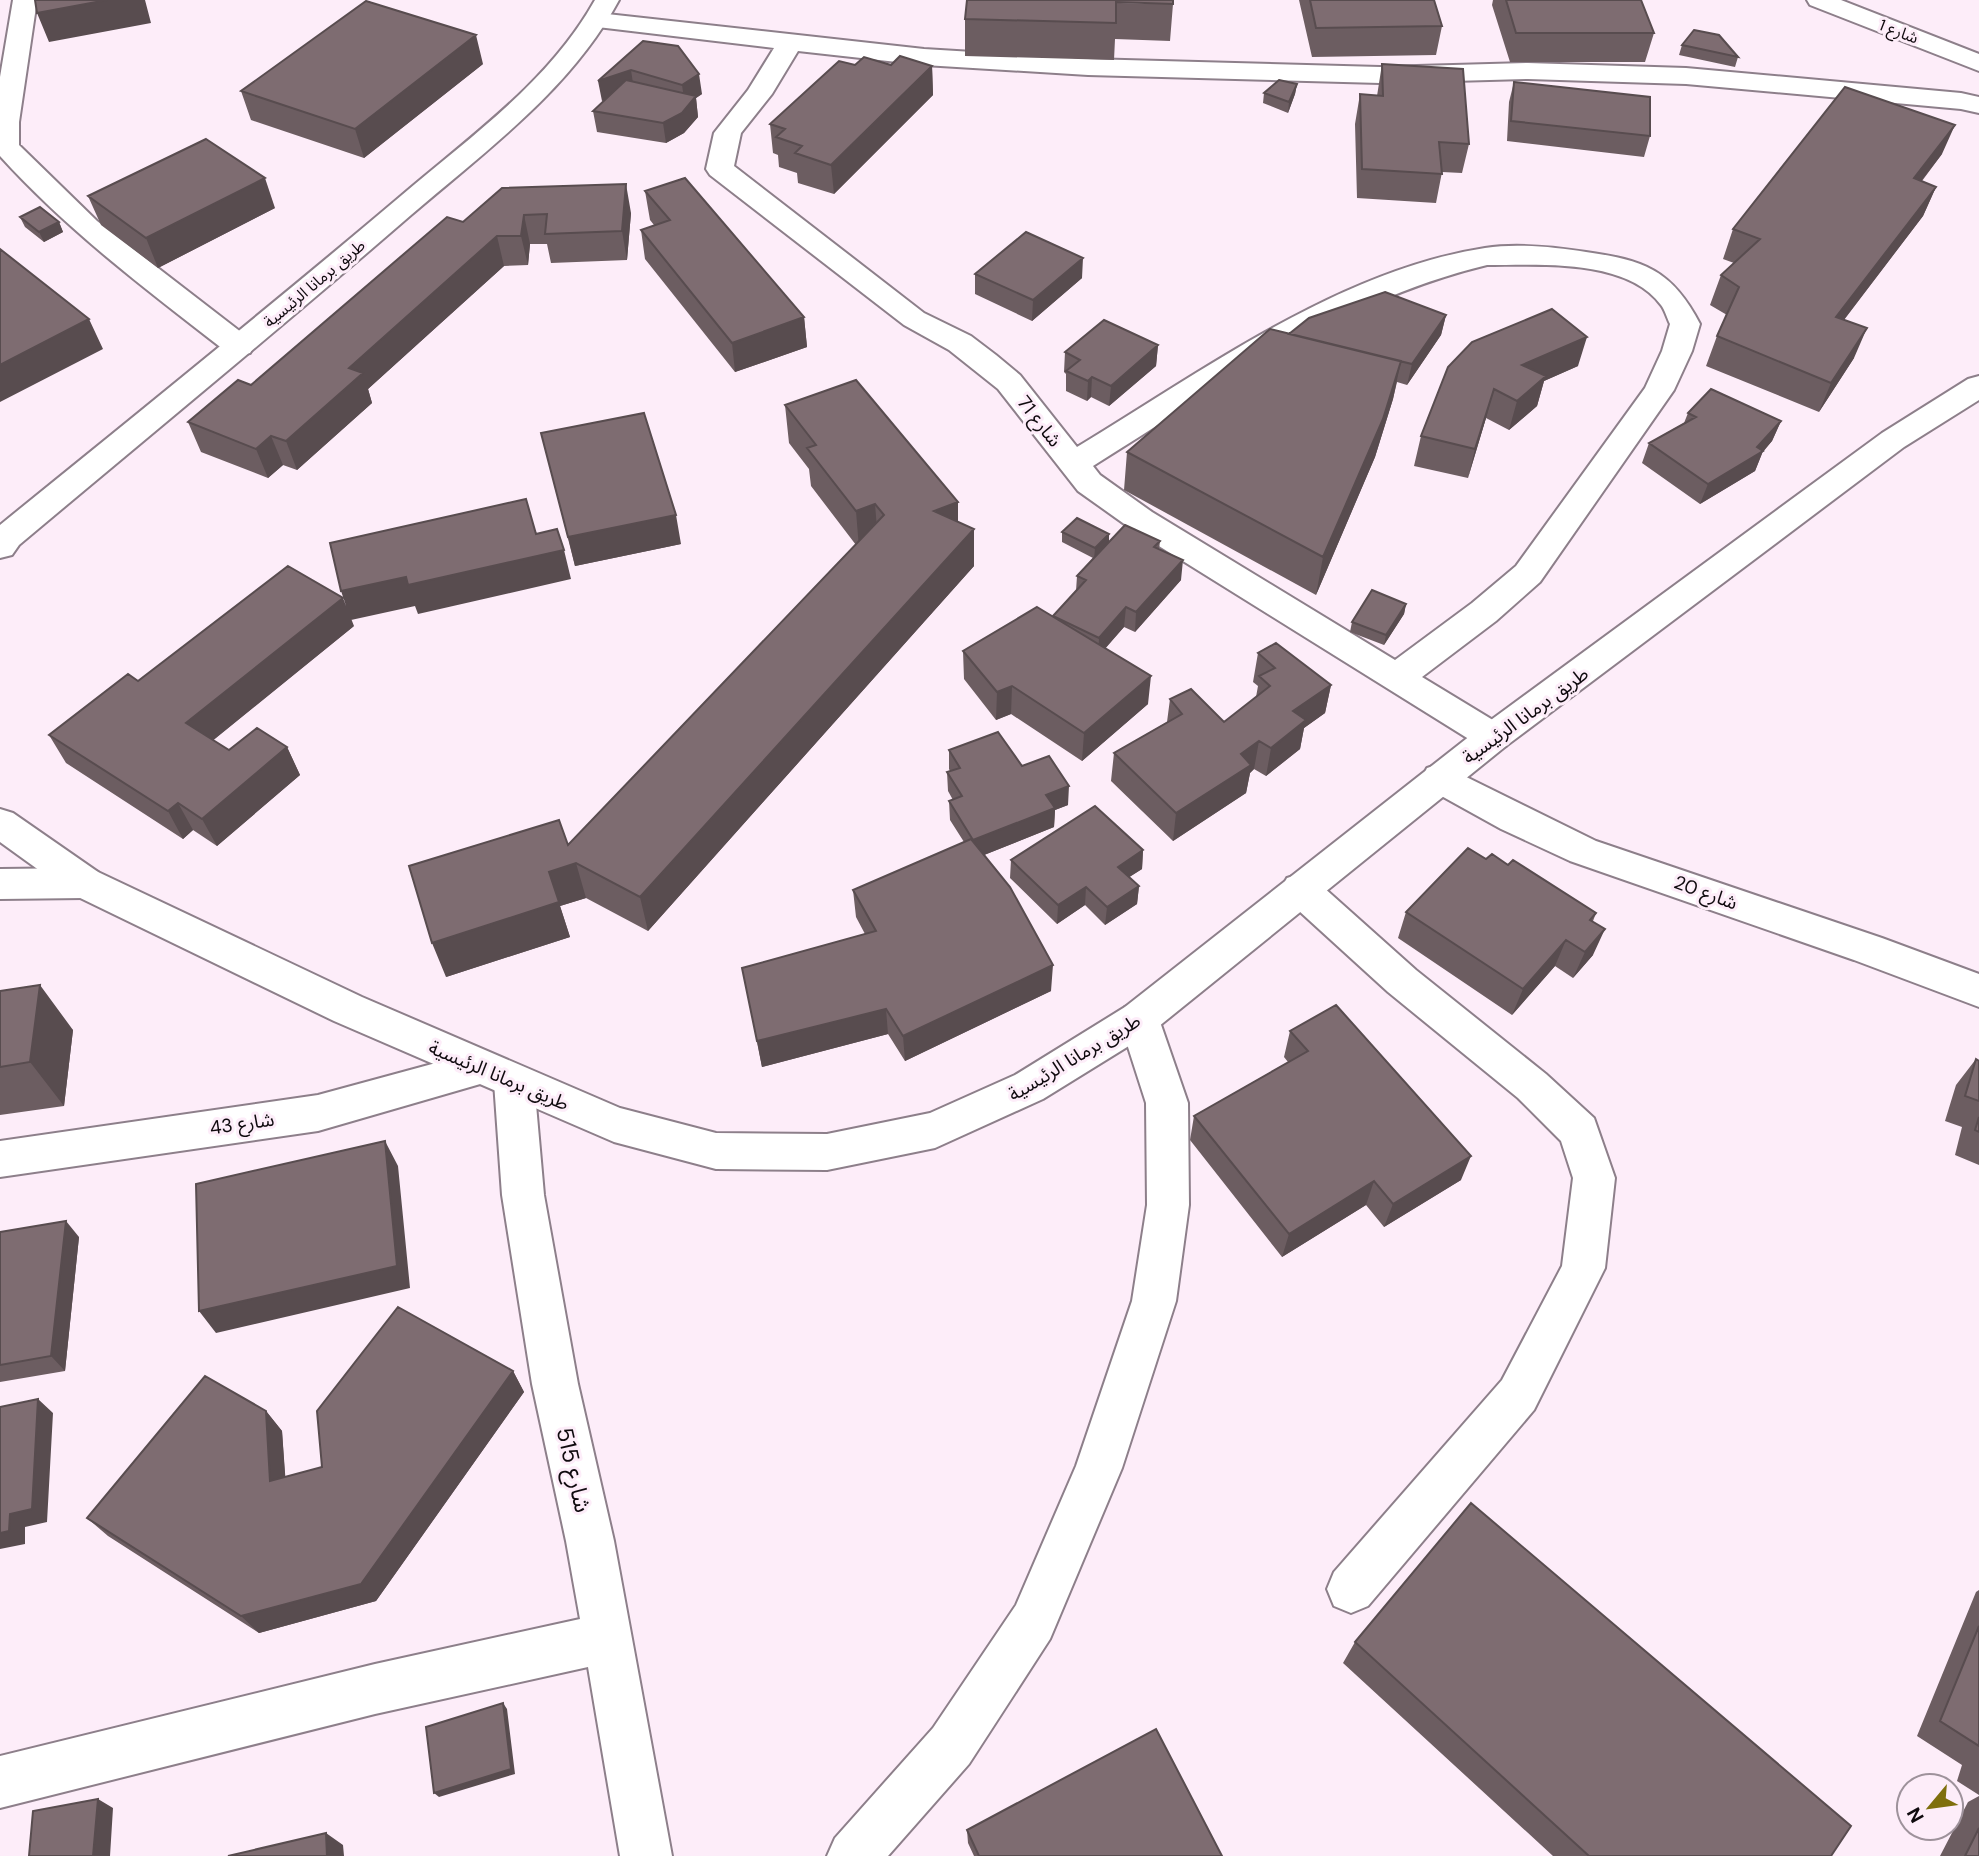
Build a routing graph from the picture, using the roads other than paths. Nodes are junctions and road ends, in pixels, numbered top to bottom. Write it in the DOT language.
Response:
graph roads {
  1 [pos="25,0"];
  2 [pos="1819,0"];
  3 [pos="603,11"];
  4 [pos="790,42"];
  5 [pos="1979,62"];
  6 [pos="1979,105"];
  7 [pos="239,346"];
  8 [pos="1979,386"];
  9 [pos="1074,463"];
  10 [pos="2,541"];
  11 [pos="1396,678"];
  12 [pos="1493,737"];
  13 [pos="1440,778"];
  14 [pos="0,823"];
  15 [pos="85,883"];
  16 [pos="0,884"];
  17 [pos="1300,889"];
  18 [pos="1979,991"];
  19 [pos="1139,1019"];
  20 [pos="497,1075"];
  21 [pos="0,1159"];
  22 [pos="1351,1589"];
  23 [pos="607,1638"];
  24 [pos="0,1782"];
  25 [pos="646,1856"];
  26 [pos="853,1856"];
  1 -- 7 [label="street"];
  2 -- 5 [label="street, شارع 1"];
  3 -- 4 [label="street"];
  3 -- 7 [label="street, طريق برمانا الرئيسية"];
  4 -- 6 [label="street"];
  4 -- 9 [label="street, شارع 71"];
  7 -- 10 [label="street, طريق برمانا الرئيسية"];
  8 -- 12 [label="street, طريق برمانا الرئيسية"];
  9 -- 11 [label="street, شارع 71"];
  9 -- 11 [label="street"];
  11 -- 12 [label="street, شارع 71"];
  12 -- 13 [label="street, طريق برمانا الرئيسية"];
  13 -- 17 [label="street, طريق برمانا الرئيسية"];
  13 -- 18 [label="street, شارع 20"];
  14 -- 15 [label="street, طريق برمانا الرئيسية"];
  15 -- 16 [label="street"];
  15 -- 20 [label="street, طريق برمانا الرئيسية"];
  17 -- 19 [label="street, طريق برمانا الرئيسية"];
  17 -- 22 [label="street"];
  19 -- 20 [label="street, طريق برمانا الرئيسية"];
  19 -- 26 [label="street"];
  20 -- 21 [label="street, شارع 43"];
  20 -- 23 [label="street, شارع 515"];
  23 -- 24 [label="street"];
  23 -- 25 [label="street, شارع 515"];
}
